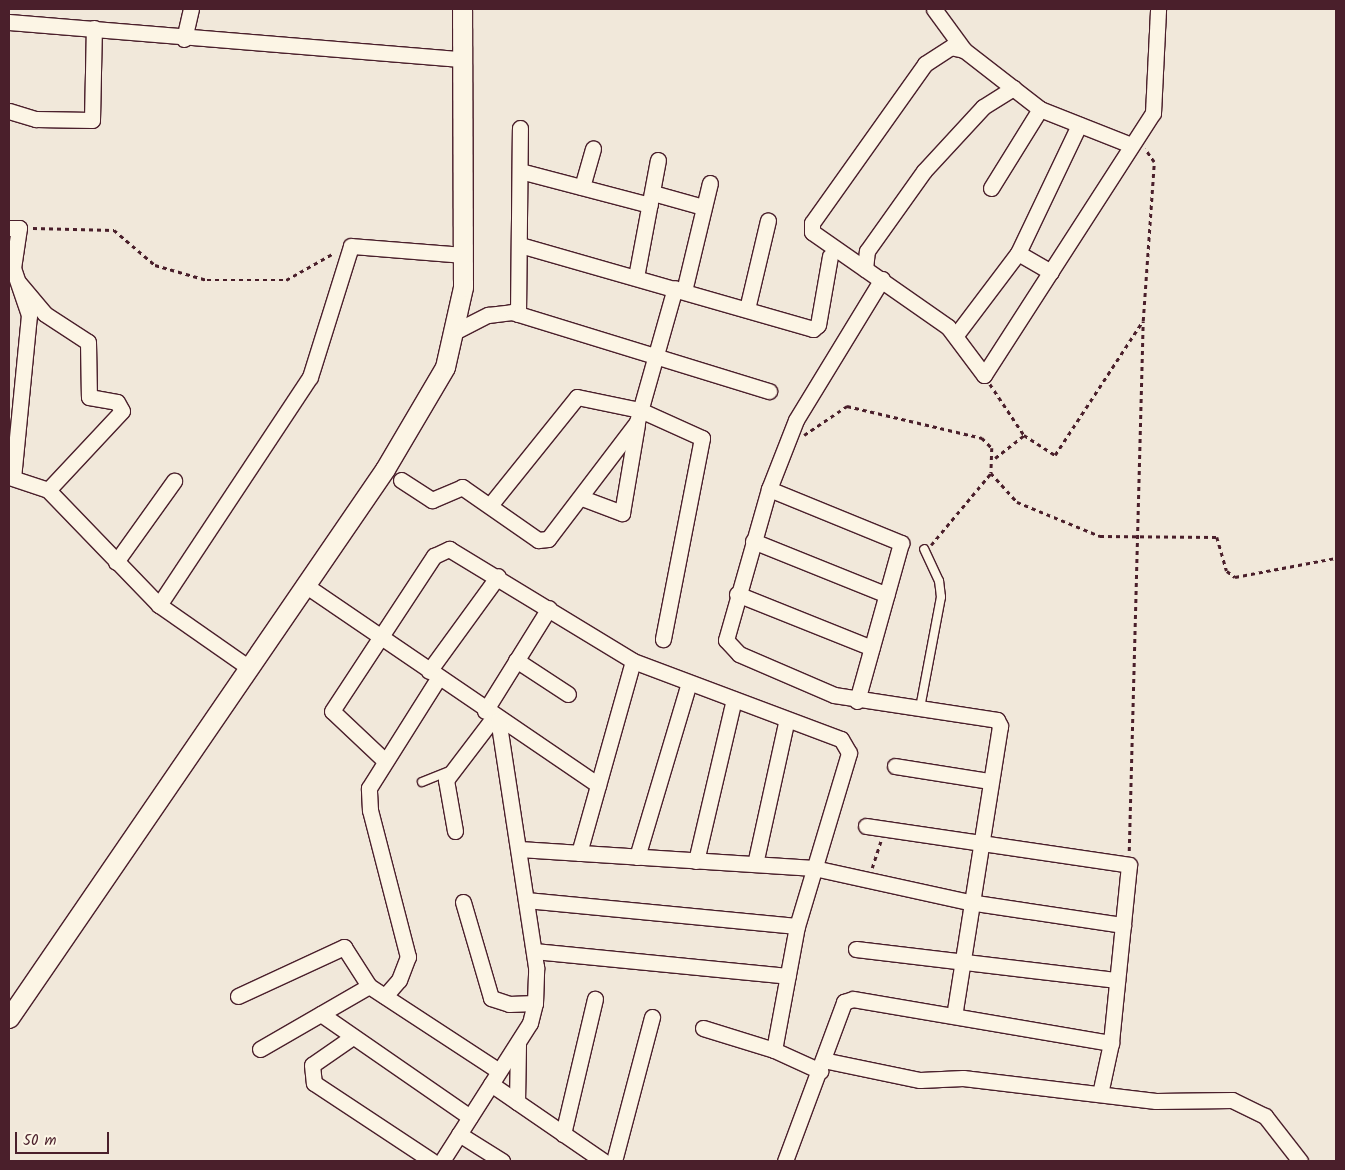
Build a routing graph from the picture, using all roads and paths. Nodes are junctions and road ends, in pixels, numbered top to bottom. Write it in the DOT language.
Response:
graph roads {
  1 [pos="191,9"];
  2 [pos="462,9"];
  3 [pos="934,9"];
  4 [pos="1158,9"];
  5 [pos="9,22"];
  6 [pos="94,28"];
  7 [pos="184,39"];
  8 [pos="964,50"];
  9 [pos="460,59"];
  10 [pos="1013,88"];
  11 [pos="1040,109"];
  12 [pos="9,111"];
  13 [pos="1079,125"];
  14 [pos="520,128"];
  15 [pos="1131,145"];
  16 [pos="593,149"];
  17 [pos="658,160"];
  18 [pos="520,171"];
  19 [pos="710,182"];
  20 [pos="582,187"];
  21 [pos="991,188"];
  22 [pos="651,199"];
  23 [pos="703,207"];
  24 [pos="768,220"];
  25 [pos="14,228"];
  26 [pos="520,245"];
  27 [pos="351,246"];
  28 [pos="1018,252"];
  29 [pos="463,255"];
  30 [pos="830,256"];
  31 [pos="865,269"];
  32 [pos="1051,272"];
  33 [pos="636,277"];
  34 [pos="882,279"];
  35 [pos="19,284"];
  36 [pos="679,290"];
  37 [pos="747,309"];
  38 [pos="518,314"];
  39 [pos="1143,321"];
  40 [pos="456,331"];
  41 [pos="956,335"];
  42 [pos="656,355"];
  43 [pos="984,375"];
  44 [pos="769,392"];
  45 [pos="639,416"];
  46 [pos="1024,435"];
  47 [pos="789,444"];
  48 [pos="995,458"];
  49 [pos="991,473"];
  50 [pos="11,477"];
  51 [pos="401,480"];
  52 [pos="174,481"];
  53 [pos="769,489"];
  54 [pos="48,490"];
  55 [pos="582,498"];
  56 [pos="491,504"];
  57 [pos="1137,539"];
  58 [pos="753,541"];
  59 [pos="924,549"];
  60 [pos="1336,558"];
  61 [pos="116,562"];
  62 [pos="498,576"];
  63 [pos="305,585"];
  64 [pos="736,594"];
  65 [pos="887,595"];
  66 [pos="159,605"];
  67 [pos="549,608"];
  68 [pos="378,635"];
  69 [pos="663,639"];
  70 [pos="872,648"];
  71 [pos="516,660"];
  72 [pos="633,661"];
  73 [pos="248,667"];
  74 [pos="434,674"];
  75 [pos="689,683"];
  76 [pos="568,694"];
  77 [pos="734,699"];
  78 [pos="857,701"];
  79 [pos="920,708"];
  80 [pos="492,716"];
  81 [pos="787,719"];
  82 [pos="384,760"];
  83 [pos="895,766"];
  84 [pos="450,770"];
  85 [pos="989,781"];
  86 [pos="422,782"];
  87 [pos="598,784"];
  88 [pos="866,826"];
  89 [pos="886,829"];
  90 [pos="455,831"];
  91 [pos="978,842"];
  92 [pos="519,849"];
  93 [pos="579,853"];
  94 [pos="637,857"];
  95 [pos="696,861"];
  96 [pos="755,864"];
  97 [pos="1129,866"];
  98 [pos="814,868"];
  99 [pos="867,882"];
  100 [pos="526,900"];
  101 [pos="463,902"];
  102 [pos="969,902"];
  103 [pos="1123,924"];
  104 [pos="797,926"];
  105 [pos="856,949"];
  106 [pos="534,951"];
  107 [pos="962,963"];
  108 [pos="788,976"];
  109 [pos="1117,980"];
  110 [pos="369,986"];
  111 [pos="238,996"];
  112 [pos="385,996"];
  113 [pos="595,999"];
  114 [pos="535,1003"];
  115 [pos="321,1014"];
  116 [pos="954,1014"];
  117 [pos="652,1017"];
  118 [pos="9,1018"];
  119 [pos="703,1028"];
  120 [pos="351,1038"];
  121 [pos="518,1041"];
  122 [pos="1111,1042"];
  123 [pos="260,1049"];
  124 [pos="774,1050"];
  125 [pos="822,1066"];
  126 [pos="500,1071"];
  127 [pos="491,1084"];
  128 [pos="1100,1094"];
  129 [pos="517,1102"];
  130 [pos="470,1117"];
  131 [pos="459,1134"];
  132 [pos="563,1134"];
  133 [pos="432,1161"];
  134 [pos="442,1161"];
  135 [pos="502,1161"];
  136 [pos="603,1161"];
  137 [pos="614,1161"];
  138 [pos="785,1161"];
  139 [pos="1300,1161"];
  1 -- 7 [label="street"];
  2 -- 9 [label="street"];
  3 -- 8 [label="street"];
  4 -- 15 [label="street"];
  5 -- 6 [label="street"];
  6 -- 7 [label="street"];
  6 -- 12 [label="street"];
  7 -- 9 [label="street"];
  8 -- 10 [label="street"];
  8 -- 31 [label="street"];
  9 -- 29 [label="street"];
  10 -- 11 [label="street"];
  10 -- 31 [label="street"];
  11 -- 13 [label="street"];
  11 -- 21 [label="street"];
  13 -- 15 [label="street"];
  13 -- 28 [label="street"];
  14 -- 18 [label="street"];
  15 -- 32 [label="street"];
  15 -- 39 [label="path"];
  16 -- 20 [label="street"];
  17 -- 22 [label="street"];
  18 -- 20 [label="street"];
  18 -- 26 [label="street"];
  19 -- 23 [label="street"];
  20 -- 22 [label="street"];
  22 -- 23 [label="street"];
  22 -- 33 [label="street"];
  23 -- 36 [label="street"];
  24 -- 37 [label="street"];
  25 -- 27 [label="path"];
  25 -- 35 [label="street"];
  26 -- 33 [label="street"];
  26 -- 38 [label="street"];
  27 -- 29 [label="street"];
  27 -- 66 [label="street"];
  28 -- 32 [label="street"];
  28 -- 41 [label="street"];
  29 -- 40 [label="street"];
  30 -- 37 [label="street"];
  31 -- 34 [label="street"];
  32 -- 43 [label="street"];
  33 -- 36 [label="street"];
  34 -- 41 [label="street"];
  34 -- 47 [label="street"];
  35 -- 50 [label="street"];
  35 -- 54 [label="street"];
  36 -- 37 [label="street"];
  36 -- 42 [label="street"];
  38 -- 40 [label="street"];
  38 -- 42 [label="street"];
  39 -- 46 [label="path"];
  39 -- 57 [label="path"];
  40 -- 63 [label="street"];
  41 -- 43 [label="street"];
  42 -- 44 [label="street"];
  42 -- 45 [label="street"];
  43 -- 46 [label="path"];
  45 -- 55 [label="street"];
  45 -- 55 [label="street"];
  45 -- 56 [label="street"];
  45 -- 69 [label="street"];
  46 -- 48 [label="path"];
  47 -- 48 [label="path"];
  47 -- 53 [label="street"];
  48 -- 49 [label="path"];
  49 -- 57 [label="path"];
  49 -- 59 [label="path"];
  50 -- 54 [label="street"];
  51 -- 56 [label="street"];
  52 -- 61 [label="street"];
  53 -- 58 [label="street"];
  53 -- 65 [label="street"];
  54 -- 61 [label="street"];
  55 -- 56 [label="street"];
  57 -- 60 [label="path"];
  57 -- 97 [label="path"];
  58 -- 64 [label="street"];
  58 -- 65 [label="street"];
  59 -- 79 [label="lane"];
  61 -- 66 [label="street"];
  62 -- 67 [label="street"];
  62 -- 68 [label="street"];
  62 -- 74 [label="street"];
  63 -- 68 [label="street"];
  63 -- 73 [label="street"];
  64 -- 70 [label="street"];
  64 -- 78 [label="street"];
  65 -- 70 [label="street"];
  66 -- 73 [label="street"];
  67 -- 71 [label="street"];
  67 -- 72 [label="street"];
  68 -- 74 [label="street"];
  68 -- 82 [label="street"];
  70 -- 78 [label="street"];
  71 -- 76 [label="street"];
  71 -- 80 [label="street"];
  72 -- 75 [label="street"];
  72 -- 87 [label="street"];
  73 -- 118 [label="street"];
  74 -- 80 [label="street"];
  74 -- 82 [label="street"];
  75 -- 77 [label="street"];
  75 -- 94 [label="street"];
  77 -- 81 [label="street"];
  77 -- 95 [label="street"];
  78 -- 79 [label="street"];
  79 -- 85 [label="street"];
  80 -- 84 [label="street"];
  80 -- 87 [label="street"];
  80 -- 92 [label="street"];
  81 -- 96 [label="street"];
  81 -- 98 [label="street"];
  82 -- 112 [label="street"];
  83 -- 85 [label="street"];
  84 -- 86 [label="lane"];
  84 -- 90 [label="street"];
  85 -- 91 [label="street"];
  87 -- 93 [label="street"];
  88 -- 89 [label="street"];
  89 -- 91 [label="street"];
  89 -- 99 [label="path"];
  91 -- 97 [label="street"];
  91 -- 102 [label="street"];
  92 -- 93 [label="street"];
  92 -- 100 [label="street"];
  93 -- 94 [label="street"];
  94 -- 95 [label="street"];
  95 -- 96 [label="street"];
  96 -- 98 [label="street"];
  97 -- 103 [label="street"];
  98 -- 99 [label="street"];
  98 -- 104 [label="street"];
  99 -- 102 [label="street"];
  100 -- 104 [label="street"];
  100 -- 106 [label="street"];
  101 -- 114 [label="street"];
  102 -- 103 [label="street"];
  102 -- 107 [label="street"];
  103 -- 109 [label="street"];
  104 -- 108 [label="street"];
  105 -- 107 [label="street"];
  106 -- 108 [label="street"];
  106 -- 114 [label="street"];
  107 -- 109 [label="street"];
  107 -- 116 [label="street"];
  108 -- 124 [label="street"];
  109 -- 122 [label="street"];
  110 -- 111 [label="street"];
  110 -- 112 [label="street"];
  110 -- 115 [label="street"];
  112 -- 126 [label="street"];
  113 -- 132 [label="street"];
  114 -- 121 [label="street"];
  115 -- 120 [label="street"];
  115 -- 123 [label="street"];
  116 -- 122 [label="street"];
  116 -- 125 [label="street"];
  117 -- 137 [label="street"];
  119 -- 124 [label="street"];
  120 -- 130 [label="street"];
  120 -- 133 [label="street"];
  121 -- 126 [label="street"];
  121 -- 129 [label="street"];
  122 -- 128 [label="street"];
  124 -- 125 [label="street"];
  125 -- 128 [label="street"];
  125 -- 138 [label="street"];
  126 -- 127 [label="street"];
  127 -- 129 [label="street"];
  127 -- 130 [label="street"];
  128 -- 139 [label="street"];
  129 -- 132 [label="street"];
  130 -- 131 [label="street"];
  131 -- 134 [label="street"];
  131 -- 135 [label="street"];
  132 -- 136 [label="street"];
}
